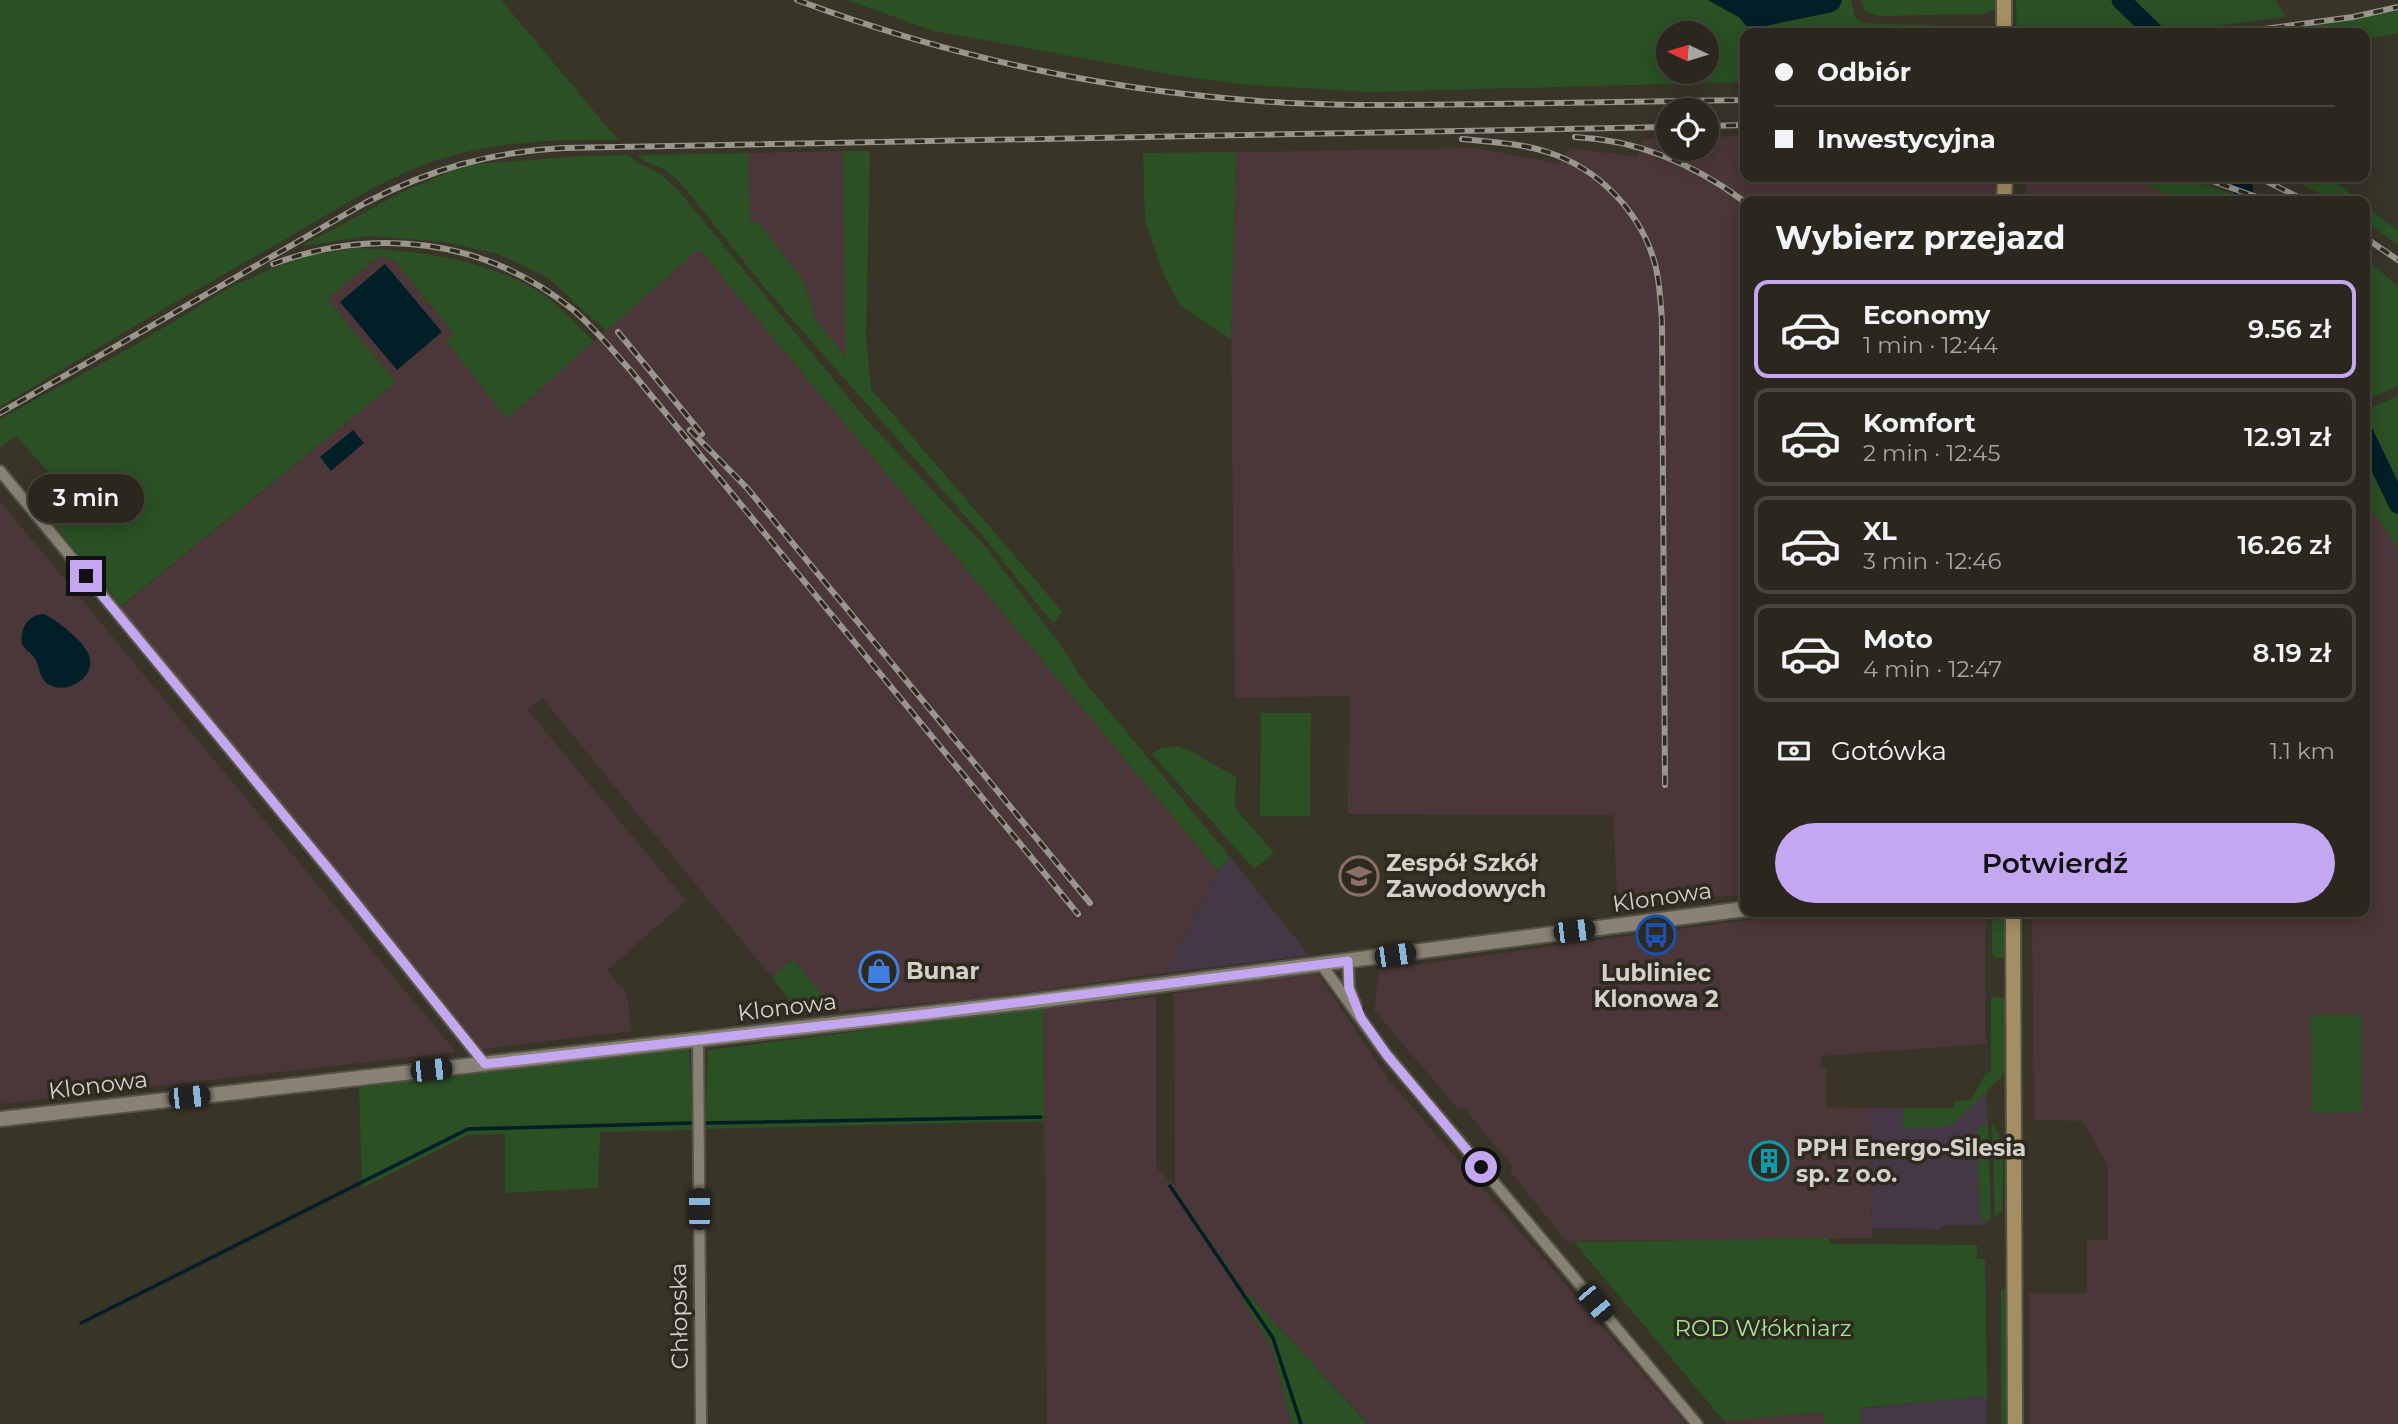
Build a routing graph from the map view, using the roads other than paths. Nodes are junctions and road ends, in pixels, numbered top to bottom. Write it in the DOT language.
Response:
graph roads {
  1 [pos="2004,0"];
  2 [pos="2004,28"];
  3 [pos="0,471"];
  4 [pos="1740,910"];
  5 [pos="2012,917"];
  6 [pos="1348,961"];
  7 [pos="1321,964"];
  8 [pos="1361,1018"];
  9 [pos="698,1040"];
  10 [pos="485,1064"];
  11 [pos="0,1119"];
  12 [pos="701,1424"];
  13 [pos="1697,1424"];
  14 [pos="2015,1424"];
  1 -- 2 [label="main road"];
  3 -- 10 [label="street"];
  4 -- 6 [label="street, Klonowa"];
  5 -- 14 [label="main road"];
  6 -- 7 [label="street, Klonowa"];
  6 -- 8 [label="street"];
  7 -- 8 [label="street"];
  7 -- 9 [label="street, Klonowa"];
  8 -- 13 [label="street"];
  9 -- 10 [label="street, Klonowa"];
  9 -- 12 [label="street, Chłopska"];
  10 -- 11 [label="street, Klonowa"];
}
